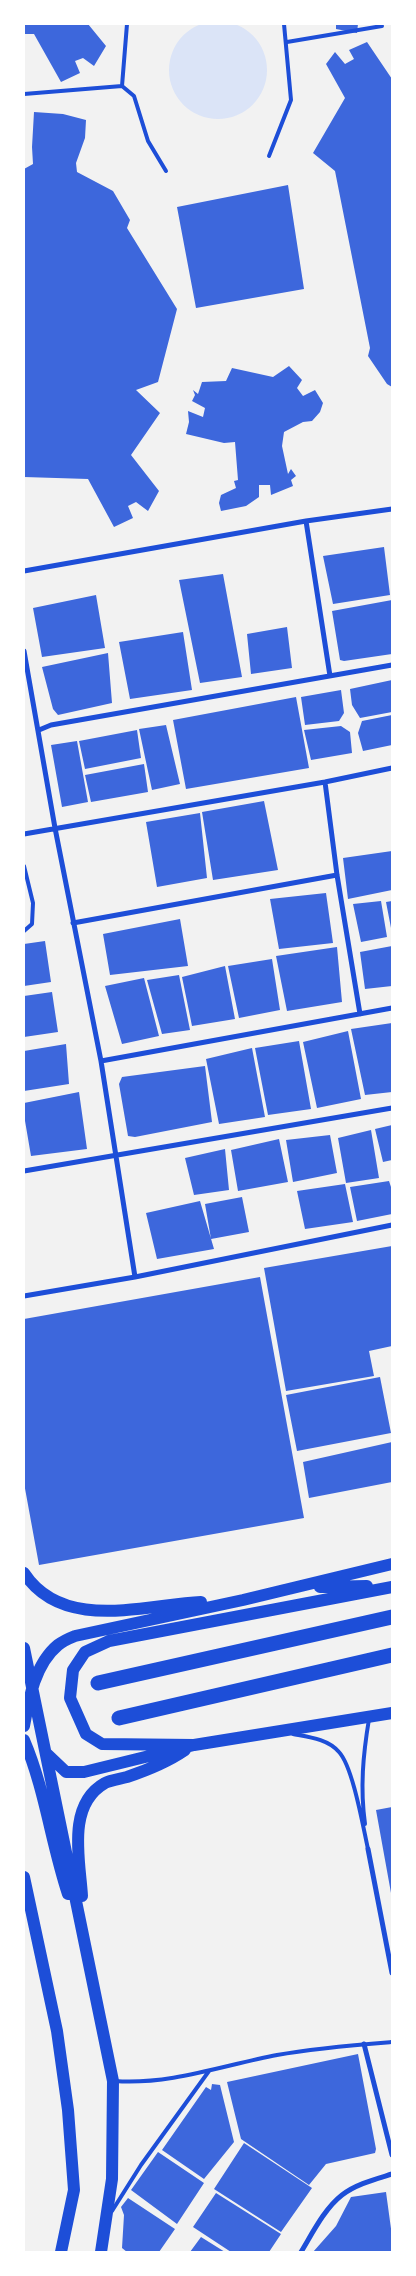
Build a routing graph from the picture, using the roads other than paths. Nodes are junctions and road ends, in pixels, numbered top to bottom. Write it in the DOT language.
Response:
graph roads {
  1 [pos="127,24"];
  2 [pos="284,24"];
  3 [pos="382,26"];
  4 [pos="287,42"];
  5 [pos="122,86"];
  6 [pos="24,94"];
  7 [pos="269,156"];
  8 [pos="166,171"];
  9 [pos="392,509"];
  10 [pos="306,521"];
  11 [pos="24,571"];
  12 [pos="24,651"];
  13 [pos="392,665"];
  14 [pos="330,676"];
  15 [pos="39,730"];
  16 [pos="392,768"];
  17 [pos="326,782"];
  18 [pos="55,828"];
  19 [pos="24,834"];
  20 [pos="24,866"];
  21 [pos="336,875"];
  22 [pos="73,923"];
  23 [pos="24,932"];
  24 [pos="392,1008"];
  25 [pos="360,1014"];
  26 [pos="101,1061"];
  27 [pos="392,1108"];
  28 [pos="115,1156"];
  29 [pos="24,1171"];
  30 [pos="392,1225"];
  31 [pos="135,1277"];
  32 [pos="24,1296"];
  33 [pos="392,1564"];
  34 [pos="24,1573"];
  35 [pos="392,1586"];
  36 [pos="292,1588"];
  37 [pos="243,1600"];
  38 [pos="392,1617"];
  39 [pos="24,1648"];
  40 [pos="392,1655"];
  41 [pos="98,1683"];
  42 [pos="32,1689"];
  43 [pos="392,1713"];
  44 [pos="24,1716"];
  45 [pos="370,1717"];
  46 [pos="119,1718"];
  47 [pos="281,1732"];
  48 [pos="24,1740"];
  49 [pos="194,1745"];
  50 [pos="46,1752"];
  51 [pos="368,1849"];
  52 [pos="24,1877"];
  53 [pos="85,1941"];
  54 [pos="390,1941"];
  55 [pos="392,1973"];
  56 [pos="392,2042"];
  57 [pos="364,2044"];
  58 [pos="209,2071"];
  59 [pos="113,2081"];
  60 [pos="392,2155"];
  61 [pos="392,2174"];
  62 [pos="108,2217"];
  63 [pos="61,2252"];
  64 [pos="101,2252"];
  65 [pos="301,2252"];
  1 -- 5 [label="lane"];
  2 -- 4 [label="lane"];
  3 -- 4 [label="lane"];
  4 -- 7 [label="lane"];
  5 -- 6 [label="lane"];
  5 -- 8 [label="lane"];
  9 -- 10 [label="street"];
  10 -- 11 [label="street"];
  10 -- 14 [label="street"];
  12 -- 15 [label="street"];
  13 -- 14 [label="street"];
  14 -- 15 [label="street"];
  15 -- 18 [label="street"];
  16 -- 17 [label="street"];
  17 -- 18 [label="street"];
  17 -- 21 [label="street"];
  18 -- 19 [label="street"];
  18 -- 22 [label="street"];
  20 -- 23 [label="lane"];
  21 -- 22 [label="street"];
  21 -- 25 [label="street"];
  22 -- 26 [label="street"];
  24 -- 25 [label="street"];
  25 -- 26 [label="street"];
  26 -- 28 [label="street"];
  27 -- 28 [label="street"];
  28 -- 29 [label="street"];
  28 -- 31 [label="street"];
  30 -- 31 [label="street"];
  31 -- 32 [label="street"];
  33 -- 36 [label="main road"];
  34 -- 37 [label="main road"];
  35 -- 36 [label="main road"];
  35 -- 49 [label="main road"];
  36 -- 37 [label="main road"];
  37 -- 42 [label="main road"];
  38 -- 41 [label="highway"];
  39 -- 42 [label="main road"];
  40 -- 46 [label="highway"];
  42 -- 44 [label="main road"];
  42 -- 50 [label="main road"];
  43 -- 45 [label="main road"];
  44 -- 50 [label="main road"];
  45 -- 47 [label="main road"];
  45 -- 51 [label="lane"];
  47 -- 49 [label="main road"];
  47 -- 51 [label="lane"];
  48 -- 53 [label="main road"];
  49 -- 50 [label="main road"];
  49 -- 53 [label="main road"];
  50 -- 53 [label="main road"];
  51 -- 54 [label="street"];
  52 -- 63 [label="main road"];
  53 -- 59 [label="main road"];
  54 -- 55 [label="street"];
  56 -- 57 [label="lane"];
  57 -- 58 [label="lane"];
  57 -- 60 [label="street"];
  58 -- 59 [label="lane"];
  58 -- 62 [label="lane"];
  59 -- 62 [label="main road"];
  61 -- 65 [label="street"];
  62 -- 64 [label="main road"];
}
